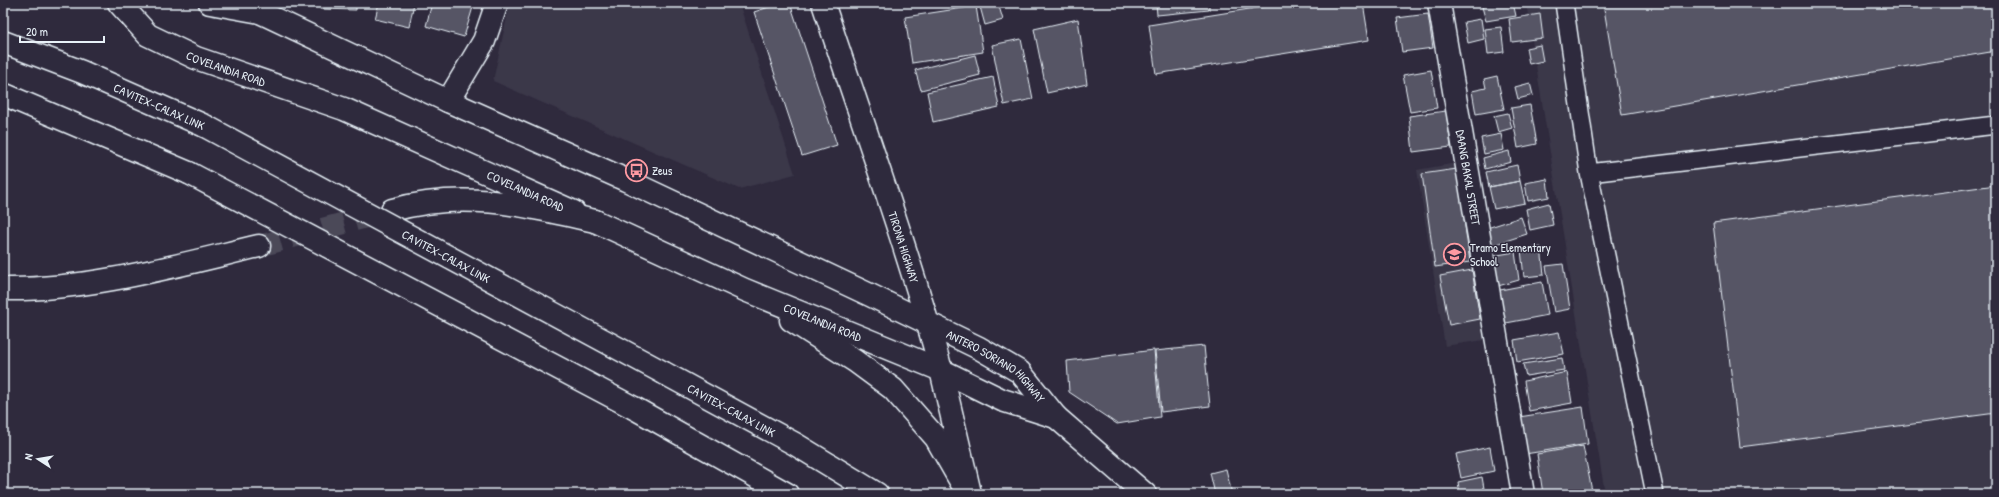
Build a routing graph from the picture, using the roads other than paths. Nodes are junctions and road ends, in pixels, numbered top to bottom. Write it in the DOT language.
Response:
graph roads {
  1 [pos="119,3"];
  2 [pos="210,3"];
  3 [pos="497,3"];
  4 [pos="824,3"];
  5 [pos="1439,3"];
  6 [pos="1564,3"];
  7 [pos="251,8"];
  8 [pos="3,42"];
  9 [pos="3,94"];
  10 [pos="448,101"];
  11 [pos="1996,125"];
  12 [pos="1589,173"];
  13 [pos="392,210"];
  14 [pos="595,221"];
  15 [pos="259,246"];
  16 [pos="3,289"];
  17 [pos="745,290"];
  18 [pos="928,323"];
  19 [pos="941,370"];
  20 [pos="1056,417"];
  21 [pos="787,494"];
  22 [pos="877,494"];
  23 [pos="969,494"];
  24 [pos="1145,494"];
  25 [pos="1523,494"];
  26 [pos="1655,494"];
  1 -- 14 [label="main road, COVELANDIA ROAD"];
  2 -- 7 [label="main road"];
  3 -- 10 [label="main road"];
  4 -- 18 [label="main road, TIRONA HIGHWAY"];
  5 -- 25 [label="main road, DAANG BAKAL STREET"];
  6 -- 12 [label="lane"];
  7 -- 10 [label="main road"];
  8 -- 22 [label="main road, CAVITEX–CALAX LINK, bridge"];
  9 -- 21 [label="main road, bridge"];
  10 -- 18 [label="main road"];
  11 -- 12 [label="lane"];
  12 -- 26 [label="lane"];
  13 -- 14 [label="main road"];
  14 -- 17 [label="main road, COVELANDIA ROAD"];
  15 -- 16 [label="main road"];
  17 -- 19 [label="main road, COVELANDIA ROAD"];
  17 -- 23 [label="main road"];
  18 -- 19 [label="main road, TIRONA HIGHWAY"];
  18 -- 20 [label="main road, ANTERO SORIANO HIGHWAY"];
  19 -- 20 [label="main road, ANTERO SORIANO HIGHWAY"];
  19 -- 23 [label="main road, TIRONA HIGHWAY"];
  20 -- 24 [label="main road, ANTERO SORIANO HIGHWAY"];
}
